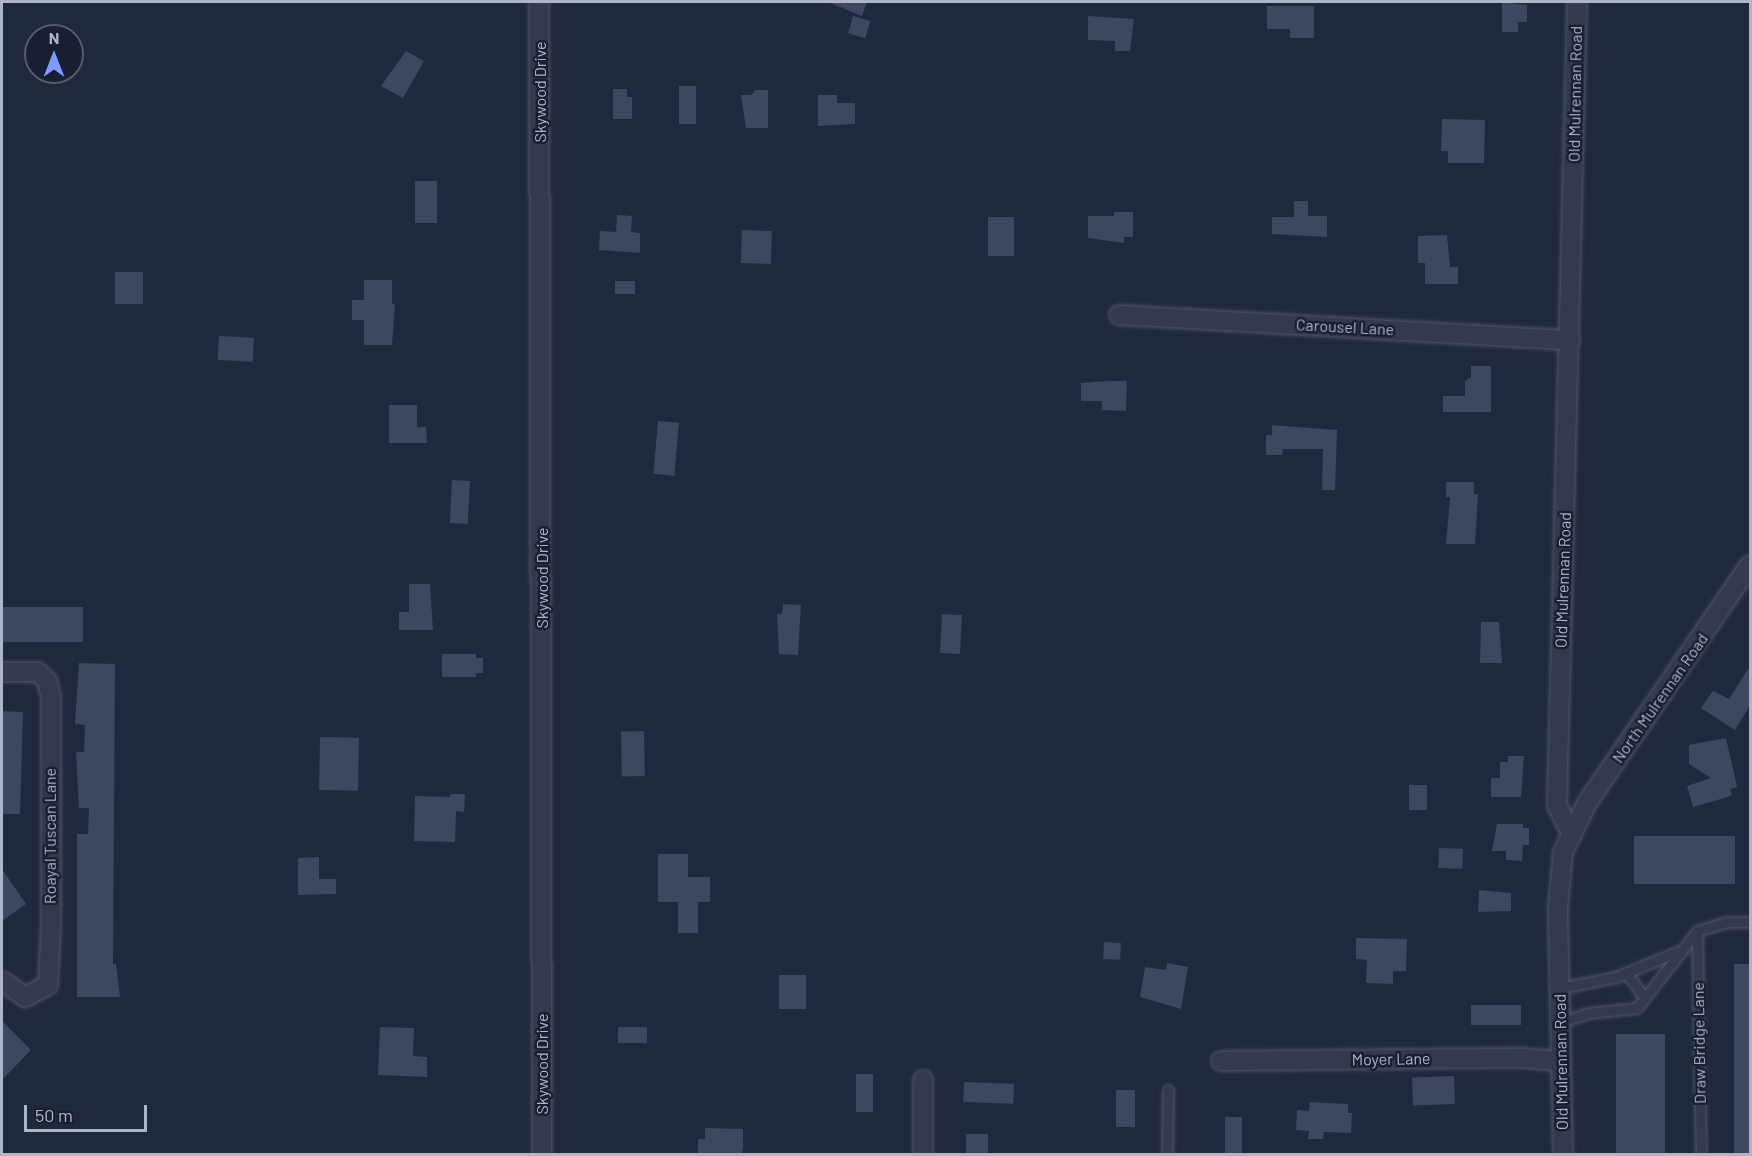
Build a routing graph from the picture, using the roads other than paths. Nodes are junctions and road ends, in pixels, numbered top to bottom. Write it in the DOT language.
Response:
graph roads {
  1 [pos="539,2"];
  2 [pos="1577,2"];
  3 [pos="1119,315"];
  4 [pos="1570,339"];
  5 [pos="1750,565"];
  6 [pos="1745,586"];
  7 [pos="2,672"];
  8 [pos="1570,831"];
  9 [pos="1750,922"];
  10 [pos="1697,931"];
  11 [pos="1680,951"];
  12 [pos="1626,973"];
  13 [pos="2,981"];
  14 [pos="1560,988"];
  15 [pos="1645,998"];
  16 [pos="1559,1023"];
  17 [pos="1221,1060"];
  18 [pos="1560,1061"];
  19 [pos="923,1080"];
  20 [pos="1168,1090"];
  21 [pos="542,1155"];
  22 [pos="923,1155"];
  23 [pos="1167,1155"];
  24 [pos="1563,1155"];
  25 [pos="1701,1155"];
  1 -- 21 [label="street, Skywood Drive"];
  2 -- 4 [label="street, Old Mulrennan Road"];
  3 -- 4 [label="street, Carousel Lane"];
  4 -- 8 [label="street, Old Mulrennan Road"];
  5 -- 6 [label="street, North Mulrennan Road"];
  6 -- 8 [label="street, North Mulrennan Road"];
  7 -- 13 [label="street, Roayal Tuscan Lane"];
  8 -- 14 [label="street, Old Mulrennan Road"];
  9 -- 10 [label="lane"];
  10 -- 11 [label="lane"];
  10 -- 25 [label="lane, Draw Bridge Lane"];
  11 -- 12 [label="lane"];
  11 -- 15 [label="lane"];
  12 -- 14 [label="lane"];
  12 -- 15 [label="lane"];
  14 -- 16 [label="street, Old Mulrennan Road"];
  15 -- 16 [label="lane"];
  16 -- 18 [label="street, Old Mulrennan Road"];
  17 -- 18 [label="street, Moyer Lane"];
  18 -- 24 [label="street, Old Mulrennan Road"];
  19 -- 22 [label="street"];
  20 -- 23 [label="lane"];
}
